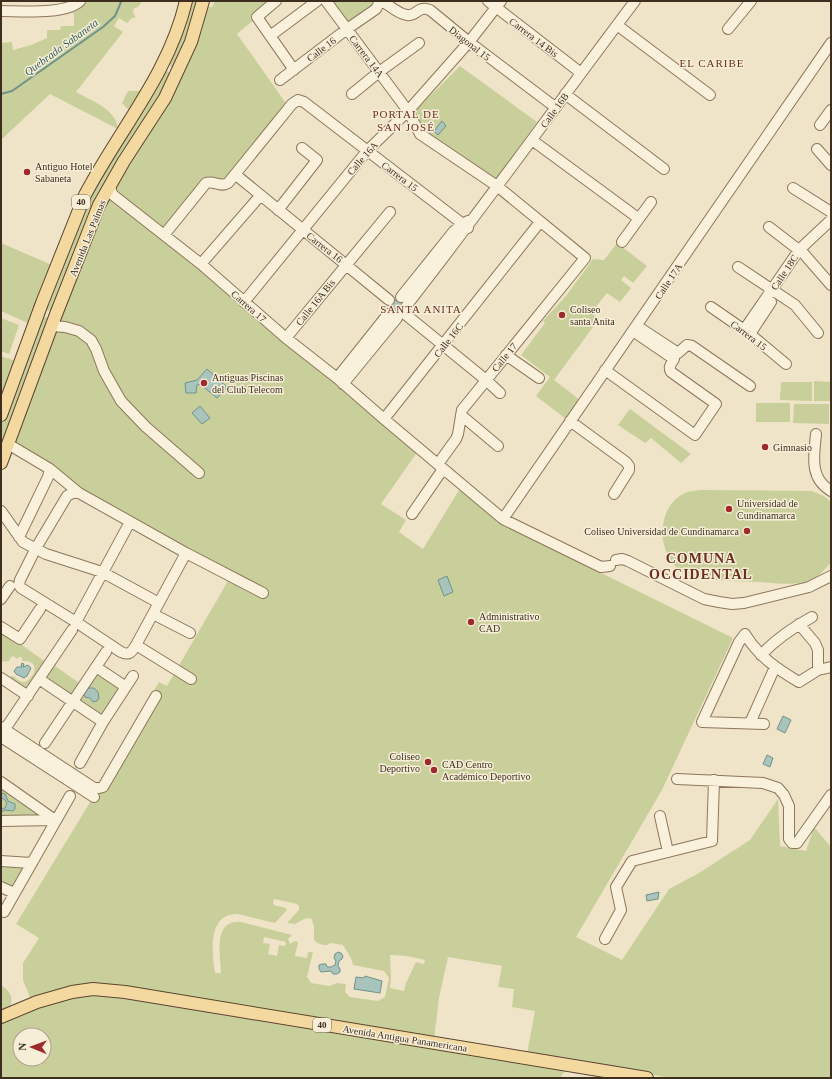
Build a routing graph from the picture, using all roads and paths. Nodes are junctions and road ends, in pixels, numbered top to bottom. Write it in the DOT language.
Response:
graph roads {
  1 [pos="80,1"];
  2 [pos="186,1"];
  3 [pos="203,1"];
  4 [pos="276,1"];
  5 [pos="317,1"];
  6 [pos="326,1"];
  7 [pos="381,1"];
  8 [pos="635,1"];
  9 [pos="751,1"];
  10 [pos="495,3"];
  11 [pos="67,4"];
  12 [pos="40,6"];
  13 [pos="1,11"];
  14 [pos="617,25"];
  15 [pos="347,29"];
  16 [pos="728,29"];
  17 [pos="270,36"];
  18 [pos="468,42"];
  19 [pos="418,43"];
  20 [pos="831,43"];
  21 [pos="162,66"];
  22 [pos="294,70"];
  23 [pos="379,72"];
  24 [pos="581,72"];
  25 [pos="178,73"];
  26 [pos="280,80"];
  27 [pos="352,94"];
  28 [pos="565,94"];
  29 [pos="710,95"];
  30 [pos="555,107"];
  31 [pos="831,110"];
  32 [pos="408,111"];
  33 [pos="820,125"];
  34 [pos="532,140"];
  35 [pos="302,148"];
  36 [pos="817,149"];
  37 [pos="367,151"];
  38 [pos="831,164"];
  39 [pos="664,169"];
  40 [pos="236,175"];
  41 [pos="497,186"];
  42 [pos="793,188"];
  43 [pos="109,192"];
  44 [pos="260,196"];
  45 [pos="651,202"];
  46 [pos="278,210"];
  47 [pos="390,212"];
  48 [pos="831,212"];
  49 [pos="638,218"];
  50 [pos="831,220"];
  51 [pos="540,222"];
  52 [pos="468,224"];
  53 [pos="769,227"];
  54 [pos="303,230"];
  55 [pos="831,230"];
  56 [pos="164,235"];
  57 [pos="622,242"];
  58 [pos="801,252"];
  59 [pos="585,258"];
  60 [pos="201,264"];
  61 [pos="346,264"];
  62 [pos="738,266"];
  63 [pos="831,285"];
  64 [pos="775,291"];
  65 [pos="401,297"];
  66 [pos="389,300"];
  67 [pos="244,302"];
  68 [pos="711,307"];
  69 [pos="39,312"];
  70 [pos="399,313"];
  71 [pos="54,321"];
  72 [pos="635,329"];
  73 [pos="747,332"];
  74 [pos="818,333"];
  75 [pos="286,338"];
  76 [pos="443,346"];
  77 [pos="506,355"];
  78 [pos="786,364"];
  79 [pos="605,370"];
  80 [pos="539,378"];
  81 [pos="486,380"];
  82 [pos="340,381"];
  83 [pos="750,386"];
  84 [pos="500,393"];
  85 [pos="1,415"];
  86 [pos="461,415"];
  87 [pos="384,419"];
  88 [pos="570,421"];
  89 [pos="816,434"];
  90 [pos="8,444"];
  91 [pos="498,446"];
  92 [pos="1,463"];
  93 [pos="441,466"];
  94 [pos="50,469"];
  95 [pos="199,473"];
  96 [pos="831,491"];
  97 [pos="79,493"];
  98 [pos="614,494"];
  99 [pos="1,511"];
  100 [pos="412,514"];
  101 [pos="503,519"];
  102 [pos="130,522"];
  103 [pos="19,537"];
  104 [pos="36,548"];
  105 [pos="186,553"];
  106 [pos="102,572"];
  107 [pos="831,576"];
  108 [pos="10,586"];
  109 [pos="263,593"];
  110 [pos="1,599"];
  111 [pos="159,603"];
  112 [pos="40,609"];
  113 [pos="153,614"];
  114 [pos="812,617"];
  115 [pos="799,624"];
  116 [pos="74,626"];
  117 [pos="1,627"];
  118 [pos="190,634"];
  119 [pos="136,645"];
  120 [pos="106,652"];
  121 [pos="761,655"];
  122 [pos="96,667"];
  123 [pos="775,667"];
  124 [pos="831,667"];
  125 [pos="818,670"];
  126 [pos="133,676"];
  127 [pos="1,678"];
  128 [pos="39,679"];
  129 [pos="191,679"];
  130 [pos="126,687"];
  131 [pos="28,696"];
  132 [pos="156,696"];
  133 [pos="72,701"];
  134 [pos="103,722"];
  135 [pos="750,723"];
  136 [pos="764,724"];
  137 [pos="3,736"];
  138 [pos="45,743"];
  139 [pos="80,763"];
  140 [pos="677,779"];
  141 [pos="714,780"];
  142 [pos="1,782"];
  143 [pos="831,795"];
  144 [pos="70,796"];
  145 [pos="94,797"];
  146 [pos="660,816"];
  147 [pos="56,820"];
  148 [pos="1,821"];
  149 [pos="668,852"];
  150 [pos="1,862"];
  151 [pos="31,863"];
  152 [pos="1,887"];
  153 [pos="14,893"];
  154 [pos="4,912"];
  155 [pos="605,938"];
  156 [pos="2,1015"];
  157 [pos="647,1078"];
  1 -- 11 [label="street"];
  2 -- 21 [label="main road, Avenida Las Palmas / 40"];
  3 -- 25 [label="main road, Avenida Las Palmas / 40"];
  4 -- 17 [label="street"];
  5 -- 17 [label="street"];
  6 -- 15 [label="street, Carrera 14A"];
  7 -- 15 [label="street, Calle 16"];
  7 -- 18 [label="street, Diagonal 15"];
  8 -- 14 [label="street, Calle 16B"];
  9 -- 16 [label="street"];
  10 -- 18 [label="street, Calle 16A"];
  10 -- 24 [label="street, Carrera 14 Bis"];
  11 -- 12 [label="street"];
  12 -- 13 [label="street"];
  14 -- 24 [label="street, Calle 16B"];
  14 -- 29 [label="street"];
  15 -- 22 [label="street, Calle 16"];
  15 -- 23 [label="street, Carrera 14A"];
  17 -- 22 [label="street"];
  18 -- 30 [label="street, Diagonal 15"];
  18 -- 32 [label="street, Calle 16A"];
  19 -- 23 [label="street"];
  20 -- 72 [label="street, Calle 17A"];
  21 -- 25 [label="main road"];
  21 -- 69 [label="main road, Avenida Las Palmas / 40"];
  22 -- 26 [label="street, Calle 16"];
  23 -- 27 [label="street"];
  23 -- 32 [label="street, Carrera 14A"];
  24 -- 28 [label="street, Calle 16B"];
  25 -- 43 [label="main road, Avenida Las Palmas / 40"];
  28 -- 30 [label="street, Calle 16B"];
  28 -- 39 [label="street"];
  30 -- 34 [label="street, Calle 16B"];
  31 -- 33 [label="street"];
  32 -- 37 [label="street, Calle 16A"];
  32 -- 41 [label="street, Carrera 14A"];
  34 -- 41 [label="street, Calle 16B"];
  34 -- 49 [label="street"];
  35 -- 46 [label="street"];
  36 -- 38 [label="street"];
  37 -- 40 [label="street, Carrera 15"];
  37 -- 52 [label="street, Carrera 15"];
  37 -- 54 [label="street, Calle 16A"];
  40 -- 44 [label="street, Carrera 16"];
  40 -- 56 [label="street"];
  41 -- 51 [label="street, Carrera 14A"];
  41 -- 52 [label="street, Calle 16B"];
  42 -- 48 [label="street"];
  43 -- 56 [label="street, Carrera 17"];
  43 -- 71 [label="main road, Avenida Las Palmas / 40"];
  44 -- 46 [label="street, Carrera 16"];
  44 -- 60 [label="street"];
  45 -- 49 [label="street"];
  46 -- 54 [label="street, Carrera 16"];
  47 -- 61 [label="street, Calle 16A Bis"];
  49 -- 57 [label="street"];
  50 -- 58 [label="street, Calle 18C"];
  51 -- 59 [label="street, Carrera 14A"];
  51 -- 76 [label="street, Calle 16C"];
  52 -- 65 [label="street, Calle 16B"];
  52 -- 70 [label="street, Calle 16B"];
  53 -- 58 [label="street"];
  54 -- 61 [label="street, Carrera 16"];
  54 -- 67 [label="street, Calle 16A"];
  55 -- 58 [label="street, Calle 18C"];
  56 -- 60 [label="street, Carrera 17"];
  58 -- 63 [label="street"];
  58 -- 64 [label="street, Calle 18C"];
  59 -- 77 [label="street, Calle 17"];
  60 -- 67 [label="street, Carrera 17"];
  61 -- 66 [label="street, Carrera 16"];
  61 -- 75 [label="street, Calle 16A Bis"];
  62 -- 64 [label="street"];
  64 -- 73 [label="street, Calle 18C"];
  64 -- 74 [label="street"];
  65 -- 66 [label="street"];
  65 -- 70 [label="street"];
  66 -- 70 [label="street"];
  67 -- 75 [label="street, Carrera 17"];
  68 -- 73 [label="street, Carrera 15"];
  69 -- 71 [label="main road"];
  69 -- 85 [label="main road, Avenida Las Palmas / 40"];
  70 -- 76 [label="street"];
  70 -- 82 [label="street, Calle 16B"];
  71 -- 90 [label="main road, Avenida Las Palmas / 40"];
  71 -- 95 [label="street"];
  72 -- 79 [label="street, Calle 17A"];
  72 -- 79 [label="street"];
  72 -- 83 [label="street"];
  73 -- 78 [label="street, Carrera 15"];
  75 -- 82 [label="street, Carrera 17"];
  76 -- 81 [label="street"];
  76 -- 87 [label="street, Calle 16C"];
  77 -- 80 [label="street"];
  77 -- 81 [label="street, Calle 17"];
  79 -- 88 [label="street, Calle 17A"];
  81 -- 84 [label="street"];
  81 -- 86 [label="street, Calle 17"];
  82 -- 87 [label="street, Carrera 17"];
  86 -- 91 [label="street"];
  86 -- 93 [label="street, Calle 17"];
  87 -- 93 [label="street, Carrera 17"];
  88 -- 98 [label="street"];
  88 -- 101 [label="street, Calle 17A"];
  89 -- 96 [label="street"];
  90 -- 92 [label="main road, Avenida Las Palmas / 40"];
  90 -- 94 [label="street"];
  93 -- 100 [label="street, Calle 17"];
  93 -- 101 [label="street, Carrera 17"];
  94 -- 97 [label="street"];
  94 -- 103 [label="street"];
  97 -- 102 [label="street"];
  97 -- 104 [label="street"];
  99 -- 103 [label="street"];
  101 -- 107 [label="street, Carrera 17"];
  102 -- 105 [label="street"];
  102 -- 106 [label="street"];
  103 -- 104 [label="street"];
  104 -- 106 [label="street"];
  104 -- 116 [label="street"];
  105 -- 109 [label="street"];
  105 -- 111 [label="street"];
  106 -- 111 [label="street"];
  106 -- 116 [label="street"];
  108 -- 110 [label="street"];
  111 -- 113 [label="street"];
  112 -- 117 [label="street"];
  113 -- 118 [label="street"];
  113 -- 119 [label="street"];
  114 -- 115 [label="street"];
  115 -- 121 [label="street"];
  115 -- 125 [label="street"];
  116 -- 119 [label="street"];
  116 -- 128 [label="street"];
  119 -- 129 [label="street"];
  120 -- 122 [label="street"];
  121 -- 123 [label="street"];
  121 -- 135 [label="street"];
  122 -- 130 [label="street"];
  122 -- 133 [label="street"];
  123 -- 125 [label="street"];
  123 -- 135 [label="street"];
  124 -- 125 [label="street"];
  126 -- 130 [label="street"];
  127 -- 131 [label="street"];
  128 -- 131 [label="street"];
  128 -- 133 [label="street"];
  130 -- 134 [label="street"];
  131 -- 137 [label="street"];
  132 -- 137 [label="street"];
  133 -- 134 [label="street"];
  133 -- 138 [label="street"];
  134 -- 139 [label="street"];
  135 -- 136 [label="street"];
  137 -- 145 [label="street"];
  140 -- 141 [label="street"];
  141 -- 143 [label="street"];
  141 -- 149 [label="street"];
  142 -- 147 [label="street"];
  144 -- 147 [label="street"];
  146 -- 149 [label="street"];
  147 -- 148 [label="street"];
  147 -- 151 [label="street"];
  149 -- 155 [label="street"];
  150 -- 151 [label="street"];
  151 -- 153 [label="street"];
  152 -- 153 [label="street"];
  153 -- 154 [label="street"];
  156 -- 157 [label="main road, Avenida Antigua Panamericana / 40"];
}
